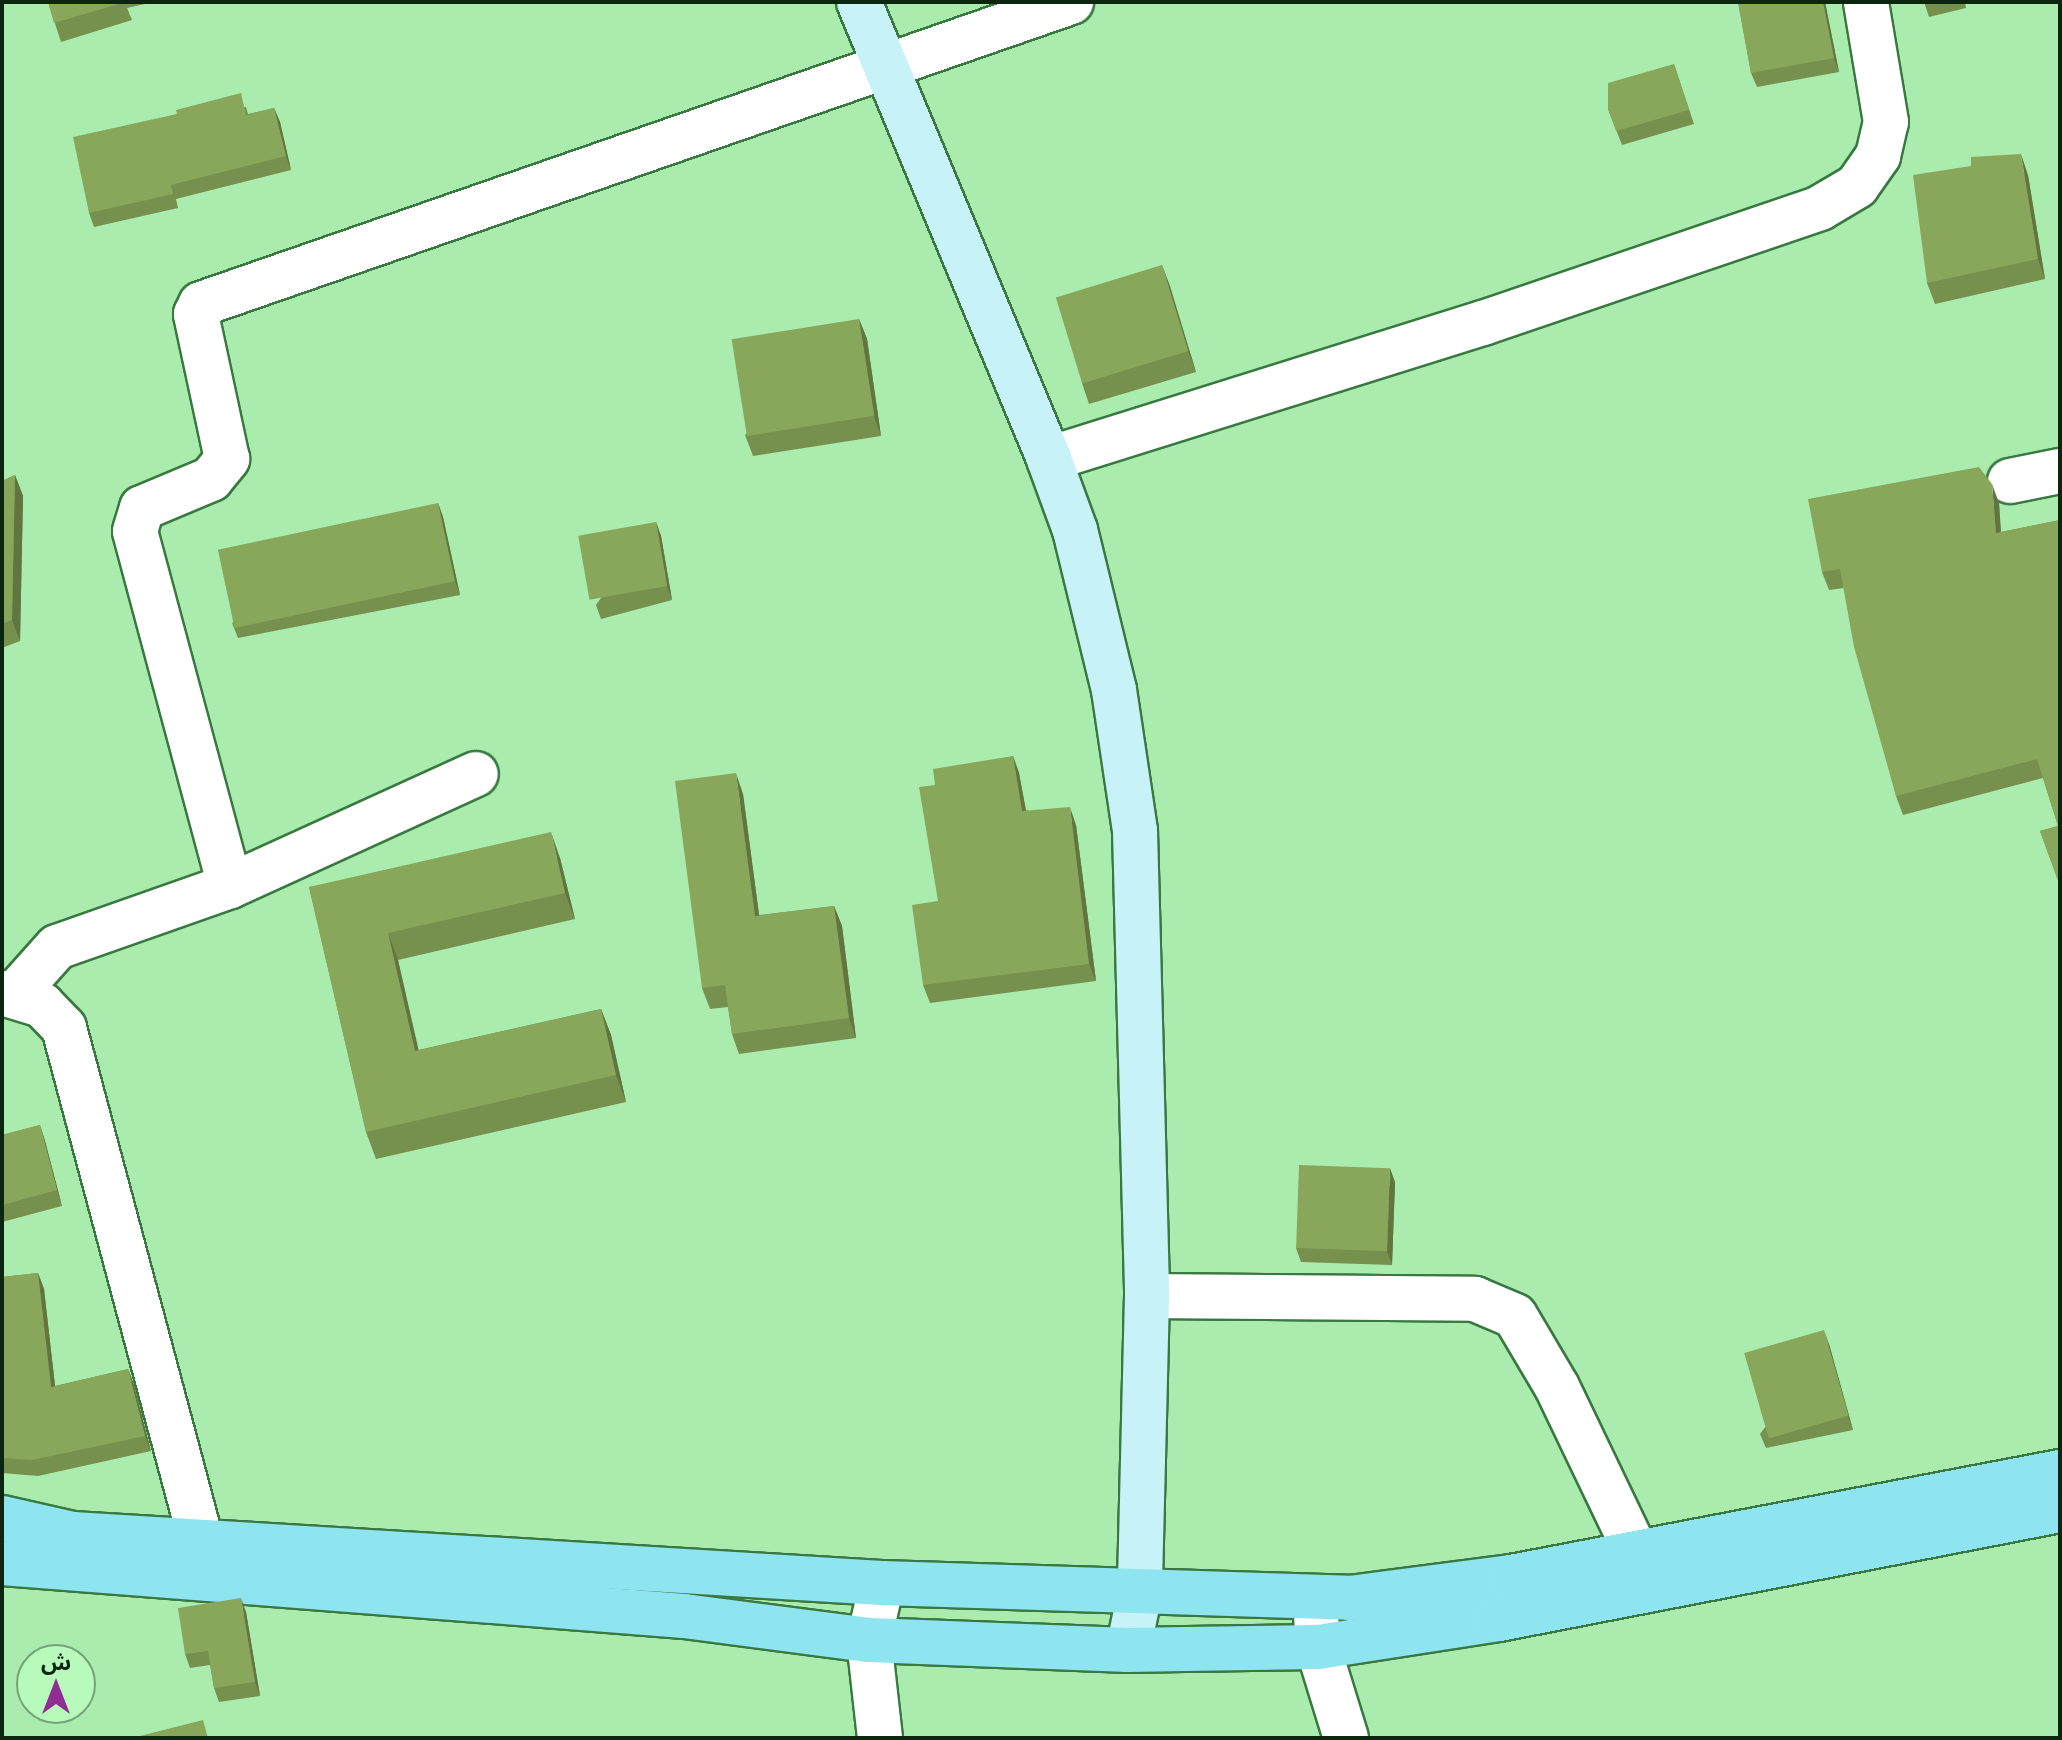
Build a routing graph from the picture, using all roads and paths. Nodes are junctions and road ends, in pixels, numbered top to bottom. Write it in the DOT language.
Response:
graph roads {
  1 [pos="859,2"];
  2 [pos="1071,2"];
  3 [pos="1866,2"];
  4 [pos="888,67"];
  5 [pos="1049,459"];
  6 [pos="2060,471"];
  7 [pos="2010,481"];
  8 [pos="476,774"];
  9 [pos="230,886"];
  10 [pos="9,993"];
  11 [pos="1147,1296"];
  12 [pos="2060,1472"];
  13 [pos="2060,1510"];
  14 [pos="2,1518"];
  15 [pos="200,1537"];
  16 [pos="1636,1552"];
  17 [pos="2,1563"];
  18 [pos="882,1583"];
  19 [pos="1140,1592"];
  20 [pos="1315,1599"];
  21 [pos="869,1640"];
  22 [pos="1318,1647"];
  23 [pos="1128,1650"];
  24 [pos="880,1738"];
  25 [pos="1346,1738"];
  1 -- 4 [label="street"];
  2 -- 4 [label="street"];
  3 -- 5 [label="street"];
  4 -- 5 [label="street"];
  4 -- 9 [label="street"];
  5 -- 11 [label="street"];
  6 -- 7 [label="street"];
  8 -- 9 [label="street"];
  9 -- 10 [label="street"];
  10 -- 15 [label="street"];
  11 -- 16 [label="street"];
  11 -- 19 [label="street"];
  12 -- 16 [label="main road"];
  13 -- 22 [label="main road"];
  14 -- 15 [label="main road"];
  15 -- 18 [label="main road"];
  16 -- 20 [label="main road"];
  17 -- 21 [label="main road"];
  18 -- 19 [label="main road"];
  18 -- 21 [label="street"];
  19 -- 20 [label="main road"];
  19 -- 23 [label="street"];
  20 -- 22 [label="street"];
  21 -- 23 [label="main road"];
  21 -- 24 [label="street"];
  22 -- 23 [label="main road"];
  22 -- 25 [label="street"];
}
